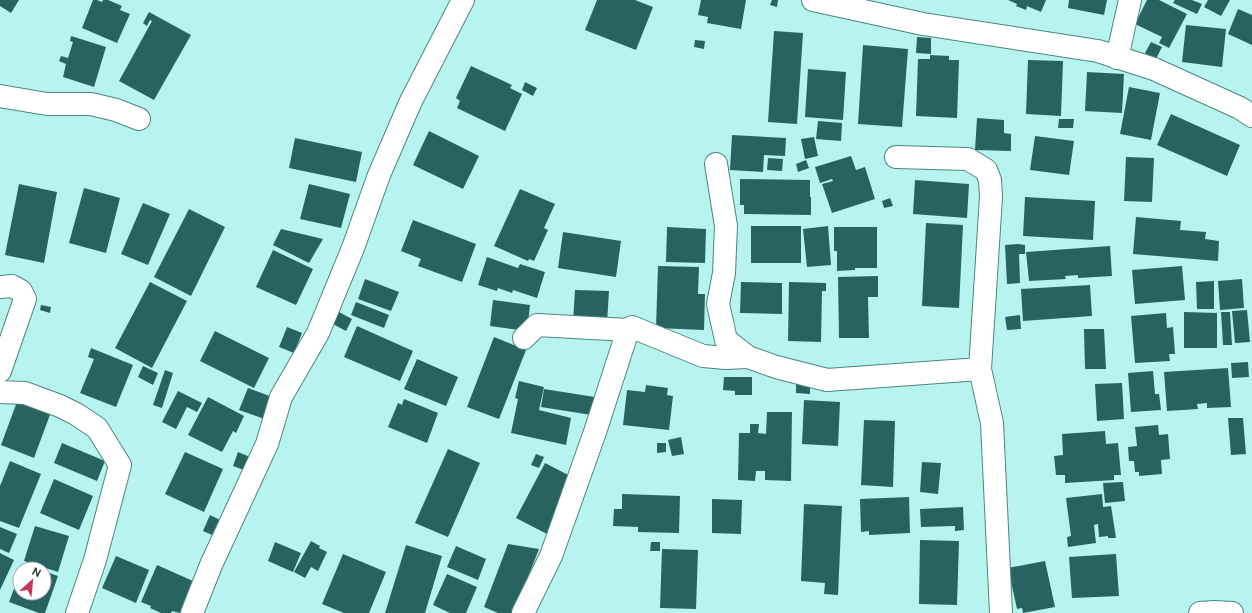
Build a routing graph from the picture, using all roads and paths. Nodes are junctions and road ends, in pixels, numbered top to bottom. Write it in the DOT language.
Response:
graph roads {
  1 [pos="463,0"];
  2 [pos="813,0"];
  3 [pos="1130,0"];
  4 [pos="1117,58"];
  5 [pos="0,96"];
  6 [pos="1252,116"];
  7 [pos="139,119"];
  8 [pos="896,157"];
  9 [pos="716,164"];
  10 [pos="0,286"];
  11 [pos="628,330"];
  12 [pos="524,338"];
  13 [pos="748,357"];
  14 [pos="980,369"];
  15 [pos="0,371"];
  16 [pos="0,392"];
  17 [pos="197,612"];
  18 [pos="78,613"];
  19 [pos="523,613"];
  20 [pos="1001,613"];
  21 [pos="1200,613"];
  22 [pos="1232,613"];
  1 -- 17 [label="street"];
  2 -- 4 [label="street"];
  3 -- 4 [label="street"];
  4 -- 6 [label="street"];
  5 -- 7 [label="street"];
  8 -- 14 [label="street"];
  9 -- 13 [label="street"];
  10 -- 15 [label="street"];
  11 -- 12 [label="street"];
  11 -- 13 [label="street"];
  11 -- 19 [label="street"];
  13 -- 14 [label="street"];
  14 -- 20 [label="street"];
  16 -- 18 [label="street"];
  21 -- 22 [label="street"];
}
